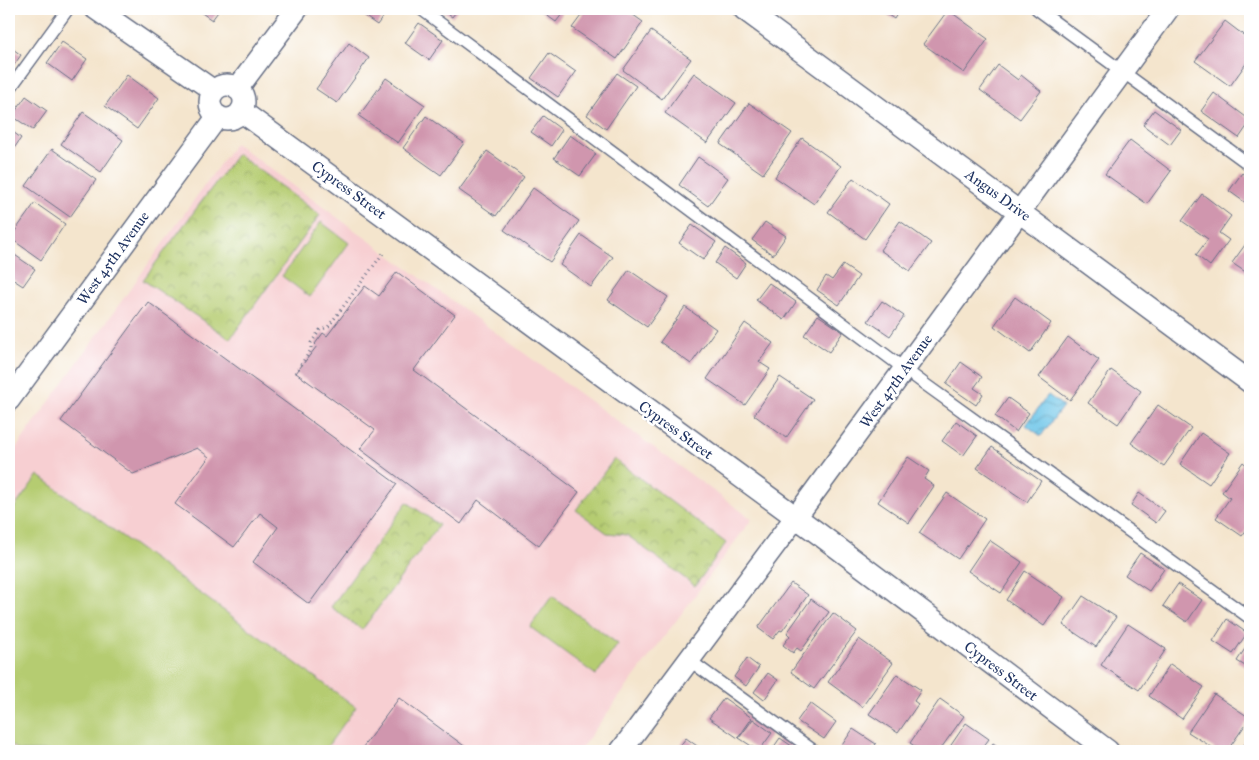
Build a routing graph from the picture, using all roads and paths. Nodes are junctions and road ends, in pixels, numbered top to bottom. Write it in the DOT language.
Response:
graph roads {
  1 [pos="68,9"];
  2 [pos="96,9"];
  3 [pos="297,9"];
  4 [pos="421,9"];
  5 [pos="744,9"];
  6 [pos="1037,9"];
  7 [pos="1168,9"];
  8 [pos="1122,71"];
  9 [pos="237,89"];
  10 [pos="9,90"];
  11 [pos="214,91"];
  12 [pos="241,111"];
  13 [pos="218,116"];
  14 [pos="1250,165"];
  15 [pos="1020,211"];
  16 [pos="384,252"];
  17 [pos="905,369"];
  18 [pos="295,373"];
  19 [pos="1250,382"];
  20 [pos="9,400"];
  21 [pos="796,518"];
  22 [pos="1250,618"];
  23 [pos="689,660"];
  24 [pos="621,751"];
  25 [pos="814,751"];
  26 [pos="1108,751"];
  1 -- 10 [label="lane"];
  2 -- 11 [label="street"];
  3 -- 9 [label="street"];
  4 -- 17 [label="lane"];
  5 -- 15 [label="street, Angus Drive"];
  6 -- 8 [label="lane"];
  7 -- 8 [label="street, West 47th Avenue"];
  8 -- 14 [label="lane"];
  8 -- 15 [label="street, West 47th Avenue"];
  9 -- 11 [label="street"];
  9 -- 12 [label="street"];
  11 -- 13 [label="street"];
  12 -- 13 [label="street"];
  12 -- 21 [label="street, Cypress Street"];
  13 -- 20 [label="street, West 45th Avenue"];
  15 -- 17 [label="street, West 47th Avenue"];
  15 -- 19 [label="street, Angus Drive"];
  16 -- 18 [label="path"];
  17 -- 21 [label="street, West 47th Avenue"];
  17 -- 22 [label="lane"];
  21 -- 23 [label="street, West 47th Avenue"];
  21 -- 26 [label="street, Cypress Street"];
  23 -- 24 [label="street, West 47th Avenue"];
  23 -- 25 [label="lane"];
}
